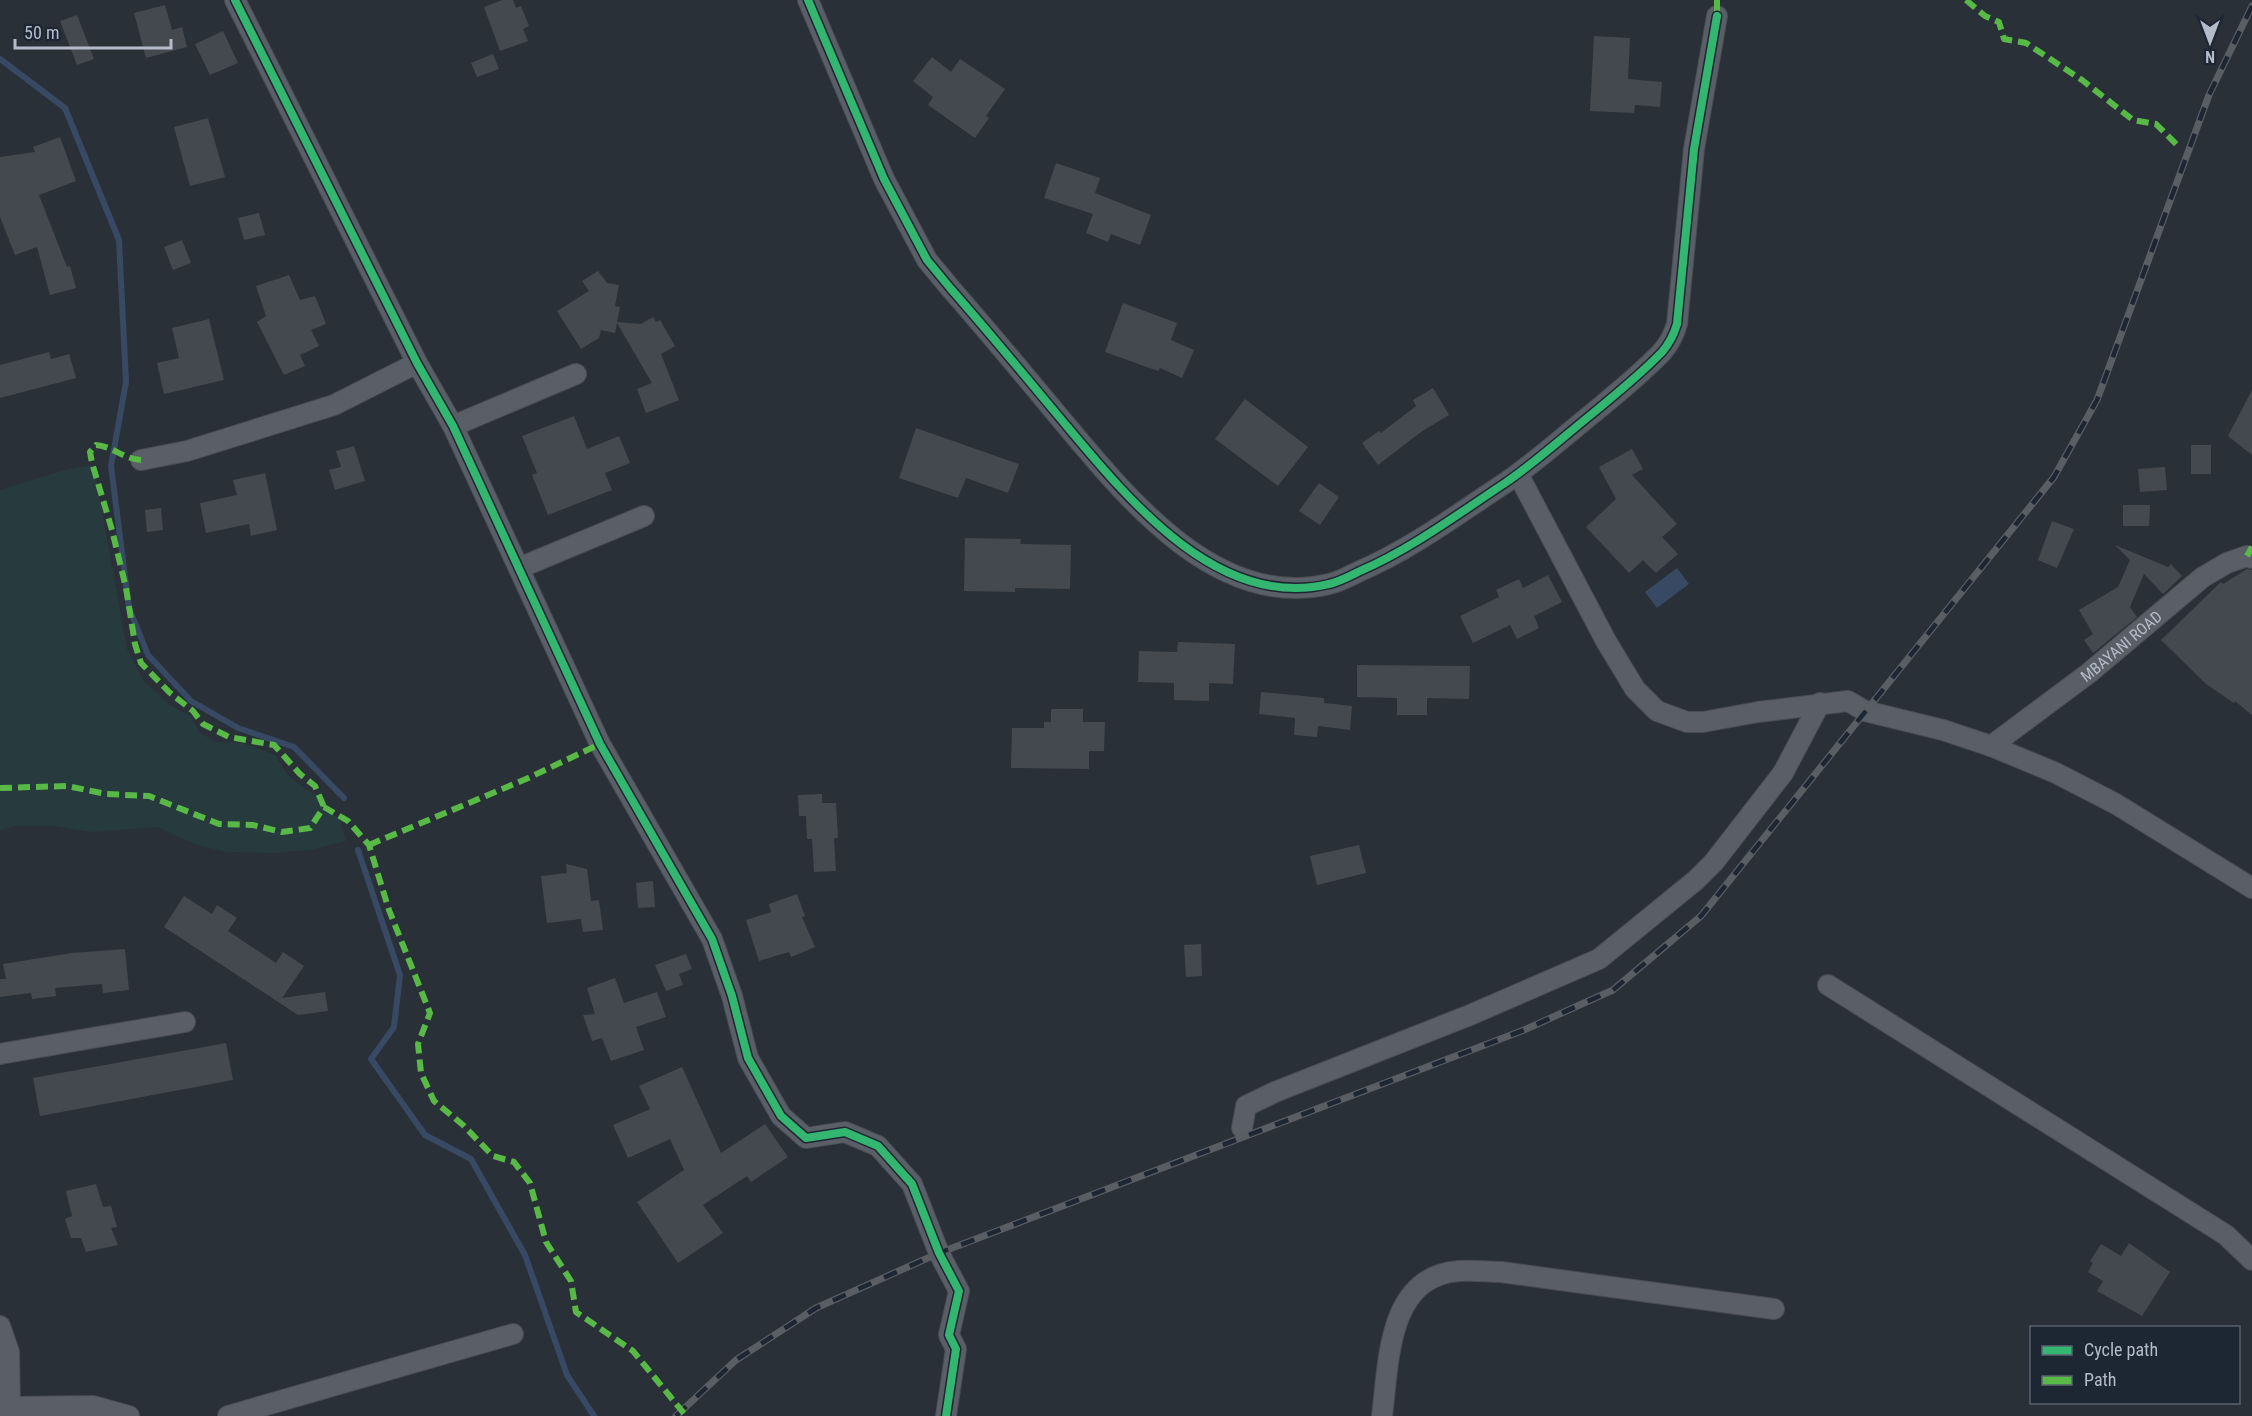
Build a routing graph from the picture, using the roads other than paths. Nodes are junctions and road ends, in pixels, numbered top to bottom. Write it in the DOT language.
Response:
graph roads {
  1 [pos="235,0"];
  2 [pos="808,0"];
  3 [pos="1717,16"];
  4 [pos="417,363"];
  5 [pos="576,374"];
  6 [pos="453,426"];
  7 [pos="141,460"];
  8 [pos="1518,474"];
  9 [pos="644,516"];
  10 [pos="2252,558"];
  11 [pos="519,568"];
  12 [pos="1820,703"];
  13 [pos="1991,746"];
  14 [pos="2252,888"];
  15 [pos="1828,985"];
  16 [pos="184,1022"];
  17 [pos="0,1054"];
  18 [pos="1242,1128"];
  19 [pos="2252,1260"];
  20 [pos="1774,1309"];
  21 [pos="0,1326"];
  22 [pos="513,1334"];
  23 [pos="5,1409"];
  24 [pos="129,1416"];
  25 [pos="228,1416"];
  26 [pos="946,1416"];
  27 [pos="1382,1416"];
  1 -- 4 [label="street"];
  2 -- 8 [label="street"];
  3 -- 8 [label="street"];
  4 -- 6 [label="street"];
  4 -- 7 [label="street"];
  5 -- 6 [label="street"];
  6 -- 11 [label="street"];
  8 -- 12 [label="street"];
  9 -- 11 [label="street"];
  10 -- 13 [label="street, MBAYANI ROAD"];
  11 -- 26 [label="street"];
  12 -- 13 [label="street"];
  12 -- 18 [label="street"];
  13 -- 14 [label="street"];
  15 -- 19 [label="street"];
  16 -- 17 [label="street"];
  20 -- 27 [label="street"];
  21 -- 23 [label="street"];
  22 -- 25 [label="street"];
  23 -- 24 [label="street"];
}
